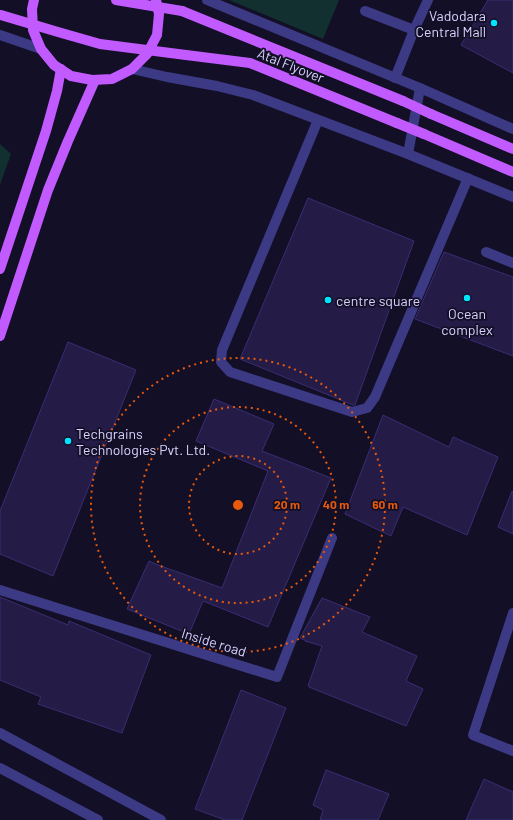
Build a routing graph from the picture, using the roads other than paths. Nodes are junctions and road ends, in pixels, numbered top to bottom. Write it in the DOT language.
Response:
graph roads {
  1 [pos="34,0"];
  2 [pos="116,0"];
  3 [pos="156,0"];
  4 [pos="207,0"];
  5 [pos="428,0"];
  6 [pos="365,11"];
  7 [pos="0,15"];
  8 [pos="414,30"];
  9 [pos="0,35"];
  10 [pos="40,49"];
  11 [pos="61,69"];
  12 [pos="132,69"];
  13 [pos="395,78"];
  14 [pos="95,80"];
  15 [pos="420,88"];
  16 [pos="318,120"];
  17 [pos="513,129"];
  18 [pos="513,149"];
  19 [pos="408,154"];
  20 [pos="513,172"];
  21 [pos="468,178"];
  22 [pos="513,197"];
  23 [pos="486,252"];
  24 [pos="513,263"];
  25 [pos="0,269"];
  26 [pos="2,325"];
  27 [pos="0,336"];
  28 [pos="332,538"];
  29 [pos="0,590"];
  30 [pos="513,613"];
  31 [pos="0,732"];
  32 [pos="513,751"];
  33 [pos="0,768"];
  34 [pos="98,820"];
  35 [pos="161,820"];
  1 -- 10 [label="main road"];
  2 -- 18 [label="main road, Atal Flyover, bridge"];
  3 -- 12 [label="main road"];
  4 -- 13 [label="street"];
  5 -- 8 [label="street"];
  6 -- 8 [label="street"];
  7 -- 20 [label="main road, Atal Flyover, bridge"];
  8 -- 13 [label="street"];
  9 -- 10 [label="street"];
  10 -- 11 [label="main road"];
  11 -- 14 [label="main road"];
  11 -- 25 [label="main road"];
  12 -- 14 [label="main road"];
  12 -- 16 [label="street"];
  13 -- 15 [label="street"];
  14 -- 26 [label="main road"];
  15 -- 17 [label="street"];
  15 -- 19 [label="street"];
  16 -- 19 [label="street"];
  16 -- 21 [label="street"];
  19 -- 21 [label="street"];
  21 -- 22 [label="street"];
  23 -- 24 [label="street"];
  26 -- 27 [label="main road"];
  28 -- 29 [label="street, Inside road"];
  30 -- 32 [label="street"];
  31 -- 35 [label="street"];
  33 -- 34 [label="street"];
}
